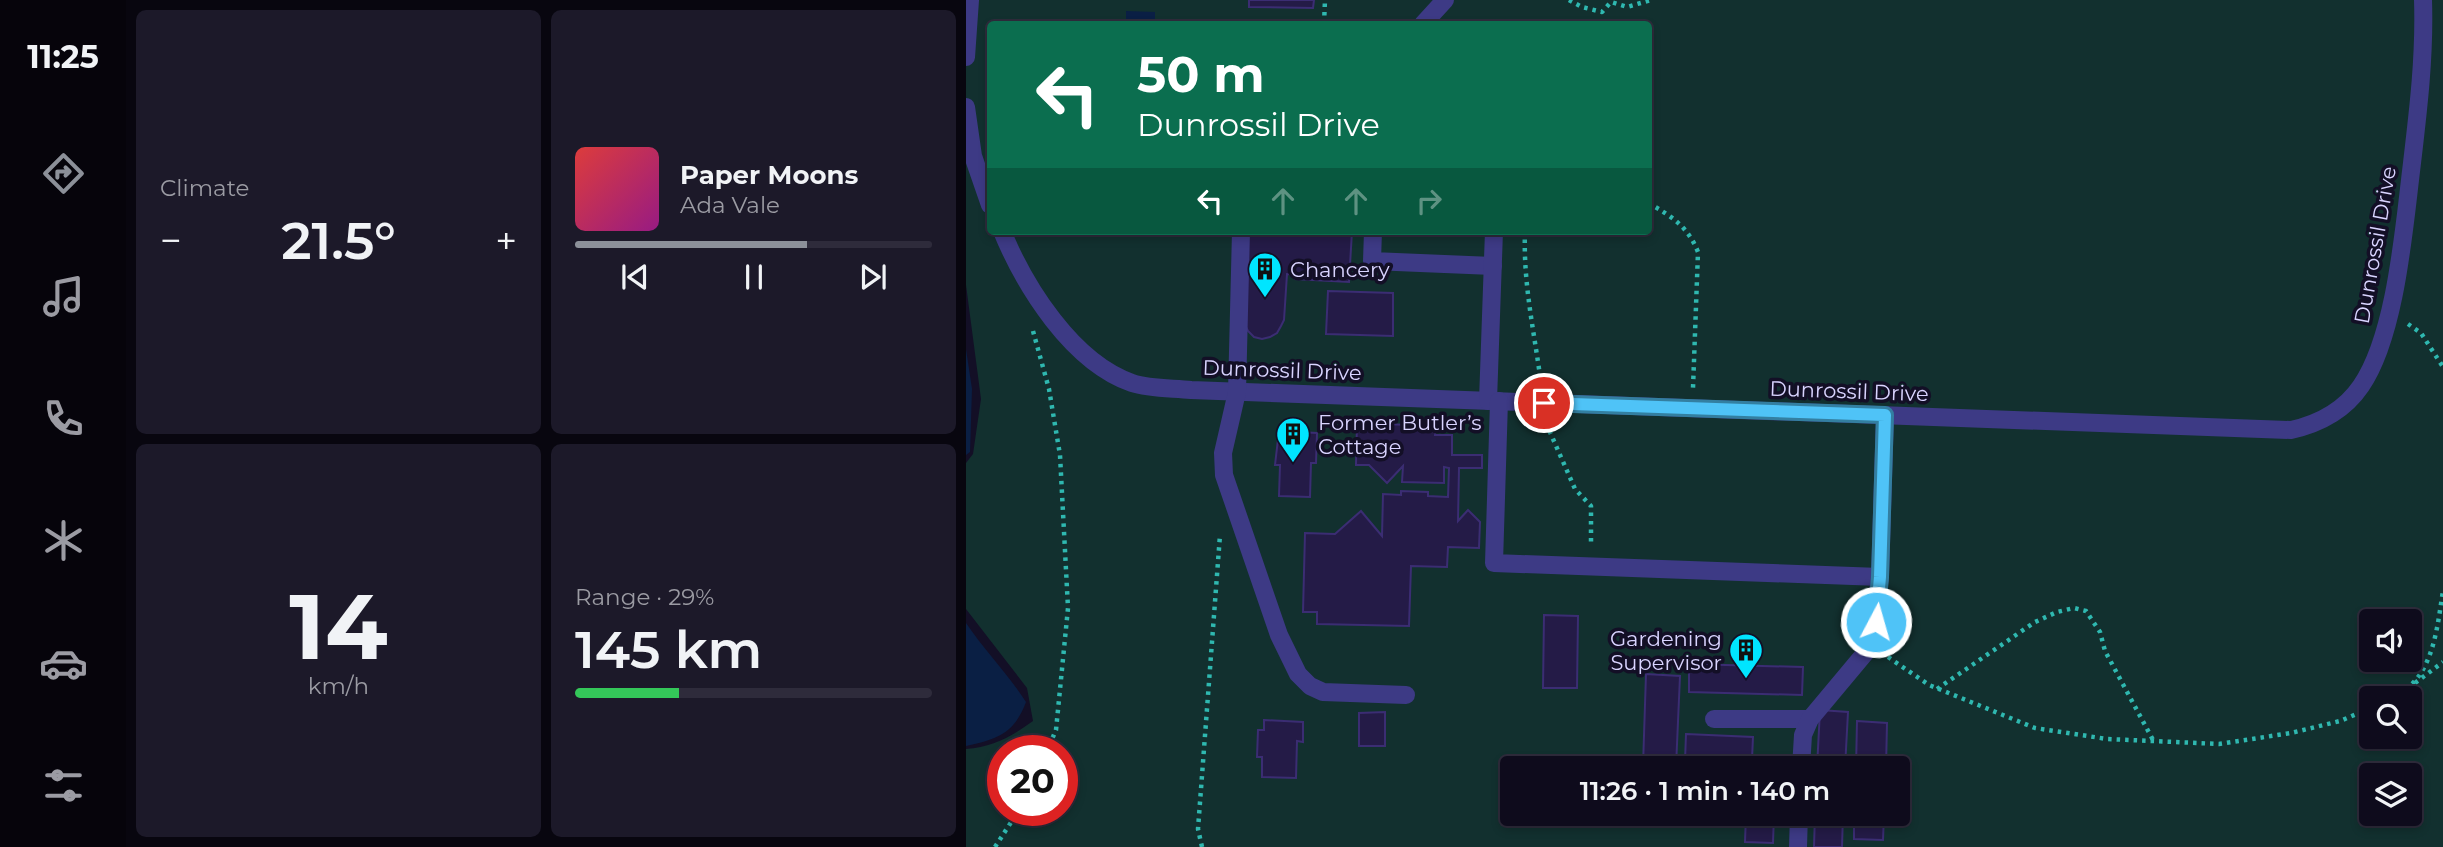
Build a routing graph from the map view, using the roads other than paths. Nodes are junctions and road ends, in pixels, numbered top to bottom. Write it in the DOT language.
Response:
graph roads {
  1 [pos="970,0"];
  2 [pos="1445,0"];
  3 [pos="2423,0"];
  4 [pos="1426,21"];
  5 [pos="966,57"];
  6 [pos="966,107"];
  7 [pos="987,196"];
  8 [pos="1004,235"];
  9 [pos="1241,235"];
  10 [pos="1373,235"];
  11 [pos="1494,235"];
  12 [pos="1493,266"];
  13 [pos="1237,392"];
  14 [pos="1493,401"];
  15 [pos="1885,415"];
  16 [pos="1880,577"];
  17 [pos="1406,695"];
  18 [pos="1714,719"];
  19 [pos="1810,719"];
  20 [pos="1801,756"];
  21 [pos="1799,826"];
  22 [pos="1798,847"];
  1 -- 5 [label="lane"];
  2 -- 4 [label="lane"];
  3 -- 15 [label="lane, Dunrossil Drive"];
  6 -- 7 [label="lane"];
  8 -- 13 [label="lane, Dunrossil Drive"];
  9 -- 13 [label="lane"];
  10 -- 12 [label="lane"];
  11 -- 12 [label="lane"];
  12 -- 14 [label="lane"];
  13 -- 14 [label="lane, Dunrossil Drive"];
  13 -- 17 [label="lane"];
  14 -- 15 [label="lane, Dunrossil Drive"];
  14 -- 16 [label="lane"];
  15 -- 16 [label="lane"];
  16 -- 19 [label="lane"];
  18 -- 19 [label="lane"];
  19 -- 20 [label="lane"];
  21 -- 22 [label="lane"];
}
